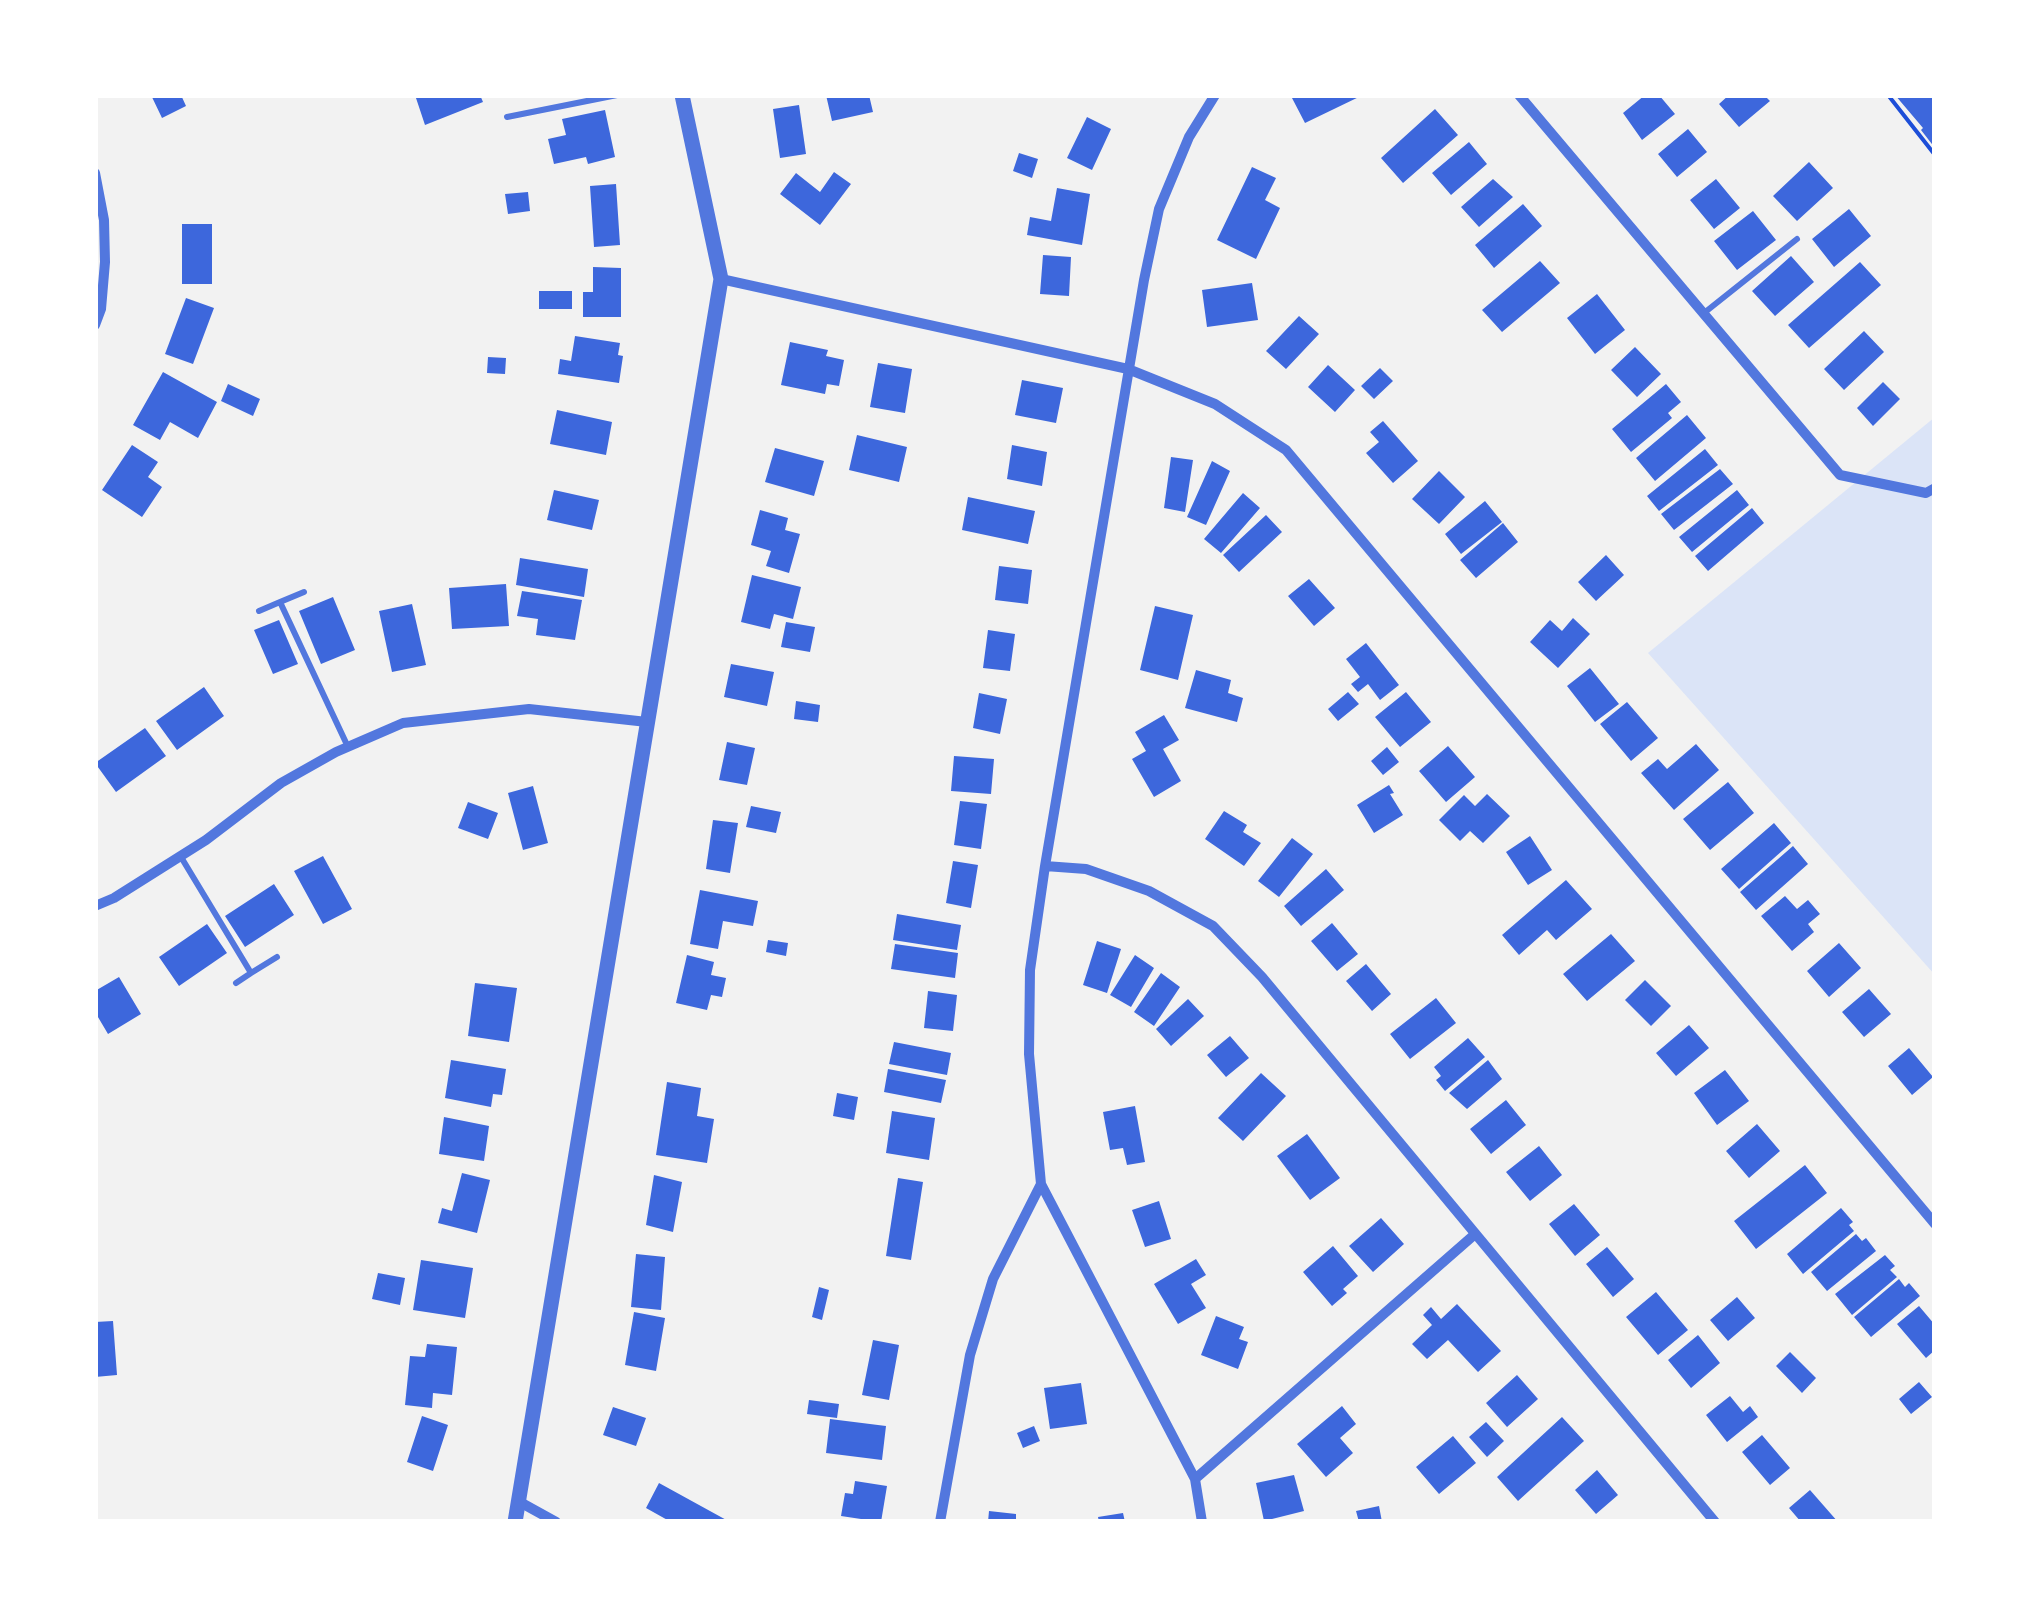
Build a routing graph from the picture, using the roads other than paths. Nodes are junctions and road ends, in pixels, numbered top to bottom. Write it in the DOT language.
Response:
graph roads {
  1 [pos="617,95"];
  2 [pos="682,95"];
  3 [pos="1215,95"];
  4 [pos="1519,95"];
  5 [pos="508,117"];
  6 [pos="95,173"];
  7 [pos="1796,239"];
  8 [pos="720,278"];
  9 [pos="1703,314"];
  10 [pos="95,325"];
  11 [pos="1128,369"];
  12 [pos="1935,488"];
  13 [pos="304,592"];
  14 [pos="280,602"];
  15 [pos="259,612"];
  16 [pos="647,722"];
  17 [pos="348,747"];
  18 [pos="180,856"];
  19 [pos="1045,866"];
  20 [pos="95,906"];
  21 [pos="277,958"];
  22 [pos="252,973"];
  23 [pos="236,983"];
  24 [pos="1041,1184"];
  25 [pos="1935,1224"];
  26 [pos="1474,1236"];
  27 [pos="1195,1479"];
  28 [pos="518,1501"];
  29 [pos="515,1522"];
  30 [pos="556,1522"];
  31 [pos="940,1522"];
  32 [pos="1202,1522"];
  33 [pos="1715,1522"];
  1 -- 5 [label="lane"];
  2 -- 8 [label="street"];
  3 -- 11 [label="street"];
  4 -- 9 [label="street"];
  6 -- 10 [label="street"];
  7 -- 9 [label="lane"];
  8 -- 11 [label="street"];
  8 -- 16 [label="street"];
  9 -- 12 [label="street"];
  11 -- 19 [label="street"];
  11 -- 25 [label="street"];
  13 -- 14 [label="lane"];
  14 -- 15 [label="lane"];
  14 -- 17 [label="lane"];
  16 -- 17 [label="street"];
  16 -- 28 [label="street"];
  17 -- 18 [label="street"];
  18 -- 20 [label="street"];
  18 -- 22 [label="lane"];
  19 -- 24 [label="street"];
  19 -- 26 [label="street"];
  21 -- 22 [label="lane"];
  22 -- 23 [label="lane"];
  24 -- 27 [label="street"];
  24 -- 31 [label="street"];
  26 -- 27 [label="street"];
  26 -- 33 [label="street"];
  27 -- 32 [label="street"];
  28 -- 29 [label="street"];
  28 -- 30 [label="street"];
}
